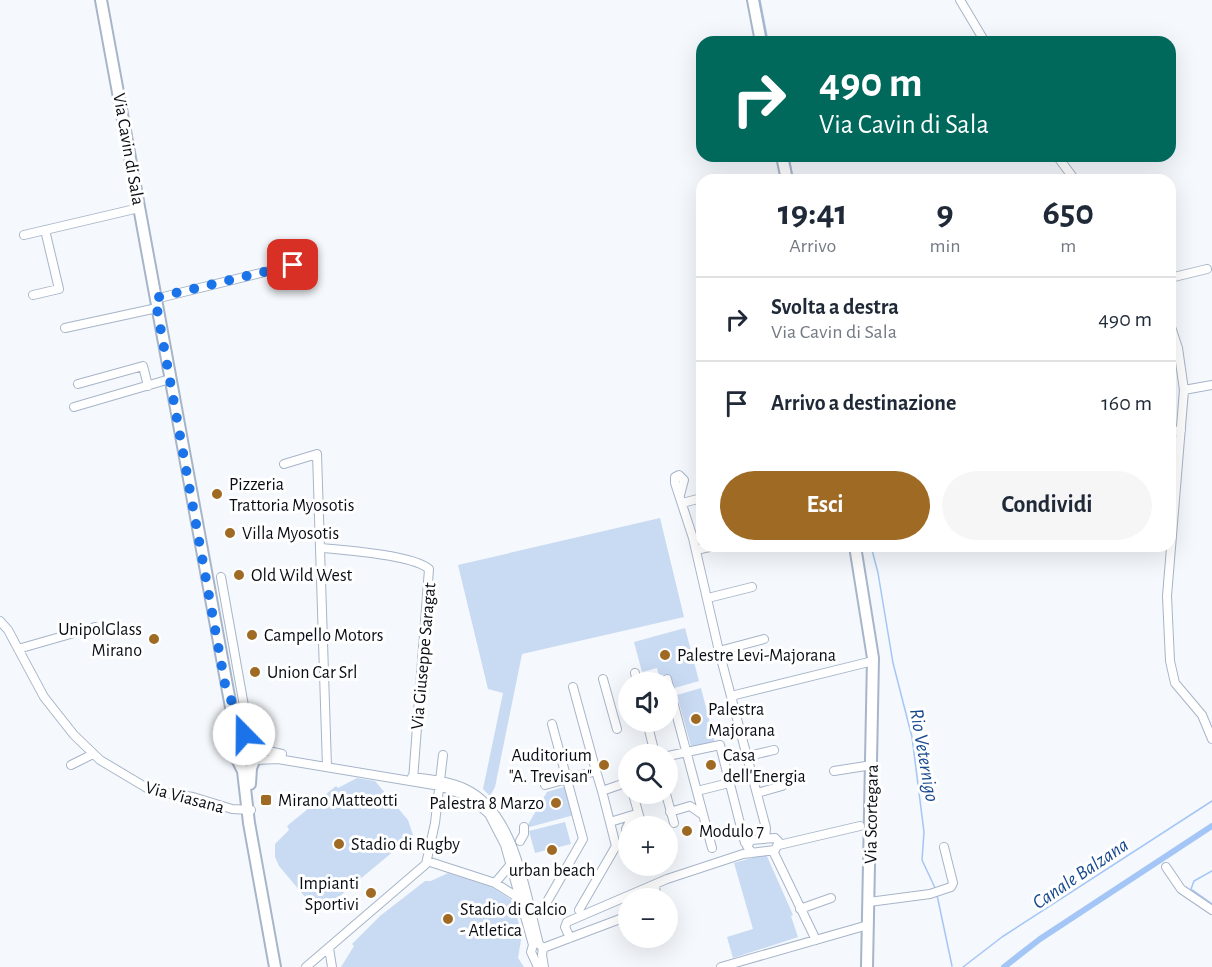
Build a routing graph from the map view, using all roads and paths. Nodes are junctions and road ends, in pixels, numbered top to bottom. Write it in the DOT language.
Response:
graph roads {
  1 [pos="101,0"];
  2 [pos="753,0"];
  3 [pos="960,0"];
  4 [pos="760,36"];
  5 [pos="981,36"];
  6 [pos="139,208"];
  7 [pos="45,230"];
  8 [pos="24,235"];
  9 [pos="293,265"];
  10 [pos="1207,270"];
  11 [pos="1176,277"];
  12 [pos="33,295"];
  13 [pos="156,303"];
  14 [pos="65,328"];
  15 [pos="1176,342"];
  16 [pos="170,379"];
  17 [pos="78,384"];
  18 [pos="1212,385"];
  19 [pos="148,386"];
  20 [pos="1184,390"];
  21 [pos="74,407"];
  22 [pos="1181,430"];
  23 [pos="1176,431"];
  24 [pos="284,464"];
  25 [pos="1176,468"];
  26 [pos="680,495"];
  27 [pos="696,500"];
  28 [pos="682,503"];
  29 [pos="322,548"];
  30 [pos="696,550"];
  31 [pos="696,552"];
  32 [pos="856,552"];
  33 [pos="1170,552"];
  34 [pos="221,577"];
  35 [pos="752,587"];
  36 [pos="708,598"];
  37 [pos="0,621"];
  38 [pos="95,627"];
  39 [pos="764,639"];
  40 [pos="18,649"];
  41 [pos="719,651"];
  42 [pos="873,662"];
  43 [pos="603,679"];
  44 [pos="225,684"];
  45 [pos="573,687"];
  46 [pos="731,696"];
  47 [pos="678,721"];
  48 [pos="238,723"];
  49 [pos="552,723"];
  50 [pos="617,729"];
  51 [pos="1212,739"];
  52 [pos="252,746"];
  53 [pos="237,748"];
  54 [pos="774,750"];
  55 [pos="686,751"];
  56 [pos="678,753"];
  57 [pos="93,754"];
  58 [pos="443,755"];
  59 [pos="748,756"];
  60 [pos="254,762"];
  61 [pos="240,764"];
  62 [pos="70,765"];
  63 [pos="327,765"];
  64 [pos="872,765"];
  65 [pos="596,771"];
  66 [pos="834,771"];
  67 [pos="413,779"];
  68 [pos="567,779"];
  69 [pos="729,783"];
  70 [pos="440,784"];
  71 [pos="545,785"];
  72 [pos="618,785"];
  73 [pos="782,786"];
  74 [pos="602,791"];
  75 [pos="697,791"];
  76 [pos="757,793"];
  77 [pos="668,804"];
  78 [pos="249,810"];
  79 [pos="670,812"];
  80 [pos="703,814"];
  81 [pos="671,816"];
  82 [pos="618,820"];
  83 [pos="610,822"];
  84 [pos="860,826"];
  85 [pos="524,827"];
  86 [pos="769,838"];
  87 [pos="520,841"];
  88 [pos="749,847"];
  89 [pos="944,847"];
  90 [pos="712,848"];
  91 [pos="776,848"];
  92 [pos="427,861"];
  93 [pos="511,864"];
  94 [pos="1166,867"];
  95 [pos="495,883"];
  96 [pos="655,885"];
  97 [pos="655,888"];
  98 [pos="831,898"];
  99 [pos="522,900"];
  100 [pos="869,902"];
  101 [pos="539,909"];
  102 [pos="800,909"];
  103 [pos="579,910"];
  104 [pos="1212,910"];
  105 [pos="618,920"];
  106 [pos="868,926"];
  107 [pos="570,938"];
  108 [pos="816,940"];
  109 [pos="329,948"];
  110 [pos="539,950"];
  111 [pos="275,967"];
  112 [pos="306,967"];
  113 [pos="332,967"];
  114 [pos="538,967"];
  115 [pos="544,967"];
  116 [pos="721,967"];
  117 [pos="867,967"];
  1 -- 6 [label="main road, Via Cavin di Sala"];
  2 -- 4 [label="main road"];
  3 -- 5 [label="street"];
  6 -- 7 [label="street"];
  6 -- 13 [label="main road, Via Cavin di Sala"];
  7 -- 8 [label="street"];
  7 -- 12 [label="street"];
  9 -- 13 [label="street"];
  10 -- 11 [label="street"];
  13 -- 14 [label="street"];
  13 -- 16 [label="main road, Via Cavin di Sala"];
  15 -- 20 [label="street"];
  16 -- 19 [label="street"];
  16 -- 44 [label="main road, Via Cavin di Sala"];
  17 -- 19 [label="street"];
  18 -- 20 [label="street"];
  19 -- 21 [label="street"];
  20 -- 22 [label="street"];
  22 -- 23 [label="street"];
  22 -- 25 [label="street"];
  24 -- 29 [label="street"];
  26 -- 28 [label="street"];
  27 -- 28 [label="street"];
  28 -- 30 [label="street"];
  29 -- 63 [label="street"];
  29 -- 67 [label="street, Via Giuseppe Saragat"];
  31 -- 36 [label="street"];
  32 -- 42 [label="main road, Via Scortegara"];
  33 -- 51 [label="street"];
  34 -- 48 [label="street"];
  35 -- 36 [label="street"];
  36 -- 41 [label="street"];
  37 -- 40 [label="street, Via Viasana"];
  38 -- 40 [label="street"];
  39 -- 41 [label="street"];
  40 -- 57 [label="street, Via Viasana"];
  41 -- 46 [label="street"];
  42 -- 46 [label="street"];
  42 -- 64 [label="main road, Via Scortegara"];
  43 -- 50 [label="street"];
  44 -- 48 [label="main road, Via Cavin di Sala"];
  44 -- 53 [label="main road, Via Cavin di Sala"];
  45 -- 65 [label="street"];
  46 -- 59 [label="street"];
  47 -- 55 [label="street"];
  48 -- 52 [label="main road, Via Cavin di Sala"];
  49 -- 68 [label="street"];
  52 -- 53 [label="main road"];
  52 -- 60 [label="main road"];
  52 -- 63 [label="street"];
  53 -- 61 [label="main road"];
  54 -- 59 [label="street"];
  55 -- 56 [label="street"];
  55 -- 69 [label="street"];
  55 -- 75 [label="street"];
  57 -- 62 [label="street"];
  57 -- 78 [label="street, Via Viasana"];
  58 -- 70 [label="street"];
  59 -- 76 [label="street"];
  60 -- 61 [label="main road"];
  60 -- 63 [label="street"];
  60 -- 78 [label="main road"];
  61 -- 78 [label="main road"];
  63 -- 67 [label="street"];
  64 -- 66 [label="street"];
  64 -- 100 [label="main road, Via Scortegara"];
  65 -- 68 [label="street"];
  65 -- 74 [label="street"];
  67 -- 70 [label="street"];
  68 -- 71 [label="street"];
  68 -- 101 [label="street"];
  69 -- 75 [label="street"];
  69 -- 88 [label="street"];
  70 -- 92 [label="street"];
  70 -- 93 [label="street"];
  70 -- 110 [label="street"];
  72 -- 74 [label="street"];
  73 -- 76 [label="street"];
  74 -- 83 [label="street"];
  75 -- 80 [label="street"];
  76 -- 86 [label="street"];
  77 -- 79 [label="street"];
  78 -- 111 [label="main road"];
  79 -- 80 [label="street"];
  79 -- 81 [label="street"];
  80 -- 90 [label="street"];
  82 -- 83 [label="street"];
  83 -- 103 [label="street"];
  84 -- 91 [label="street"];
  85 -- 87 [label="street"];
  86 -- 88 [label="street"];
  86 -- 91 [label="street"];
  88 -- 91 [label="street"];
  88 -- 96 [label="street"];
  89 -- 100 [label="street"];
  91 -- 102 [label="street"];
  92 -- 95 [label="street"];
  92 -- 109 [label="street"];
  93 -- 95 [label="street"];
  93 -- 99 [label="street"];
  94 -- 104 [label="street"];
  95 -- 99 [label="street"];
  96 -- 97 [label="street"];
  96 -- 107 [label="street"];
  98 -- 102 [label="street"];
  99 -- 110 [label="street"];
  100 -- 106 [label="main road, Via Scortegara"];
  102 -- 108 [label="street"];
  105 -- 107 [label="street"];
  106 -- 108 [label="street"];
  106 -- 117 [label="main road, Via Scortegara"];
  107 -- 110 [label="street"];
  108 -- 116 [label="street"];
  109 -- 112 [label="street"];
  109 -- 113 [label="street"];
  110 -- 114 [label="street"];
  110 -- 115 [label="street"];
}
